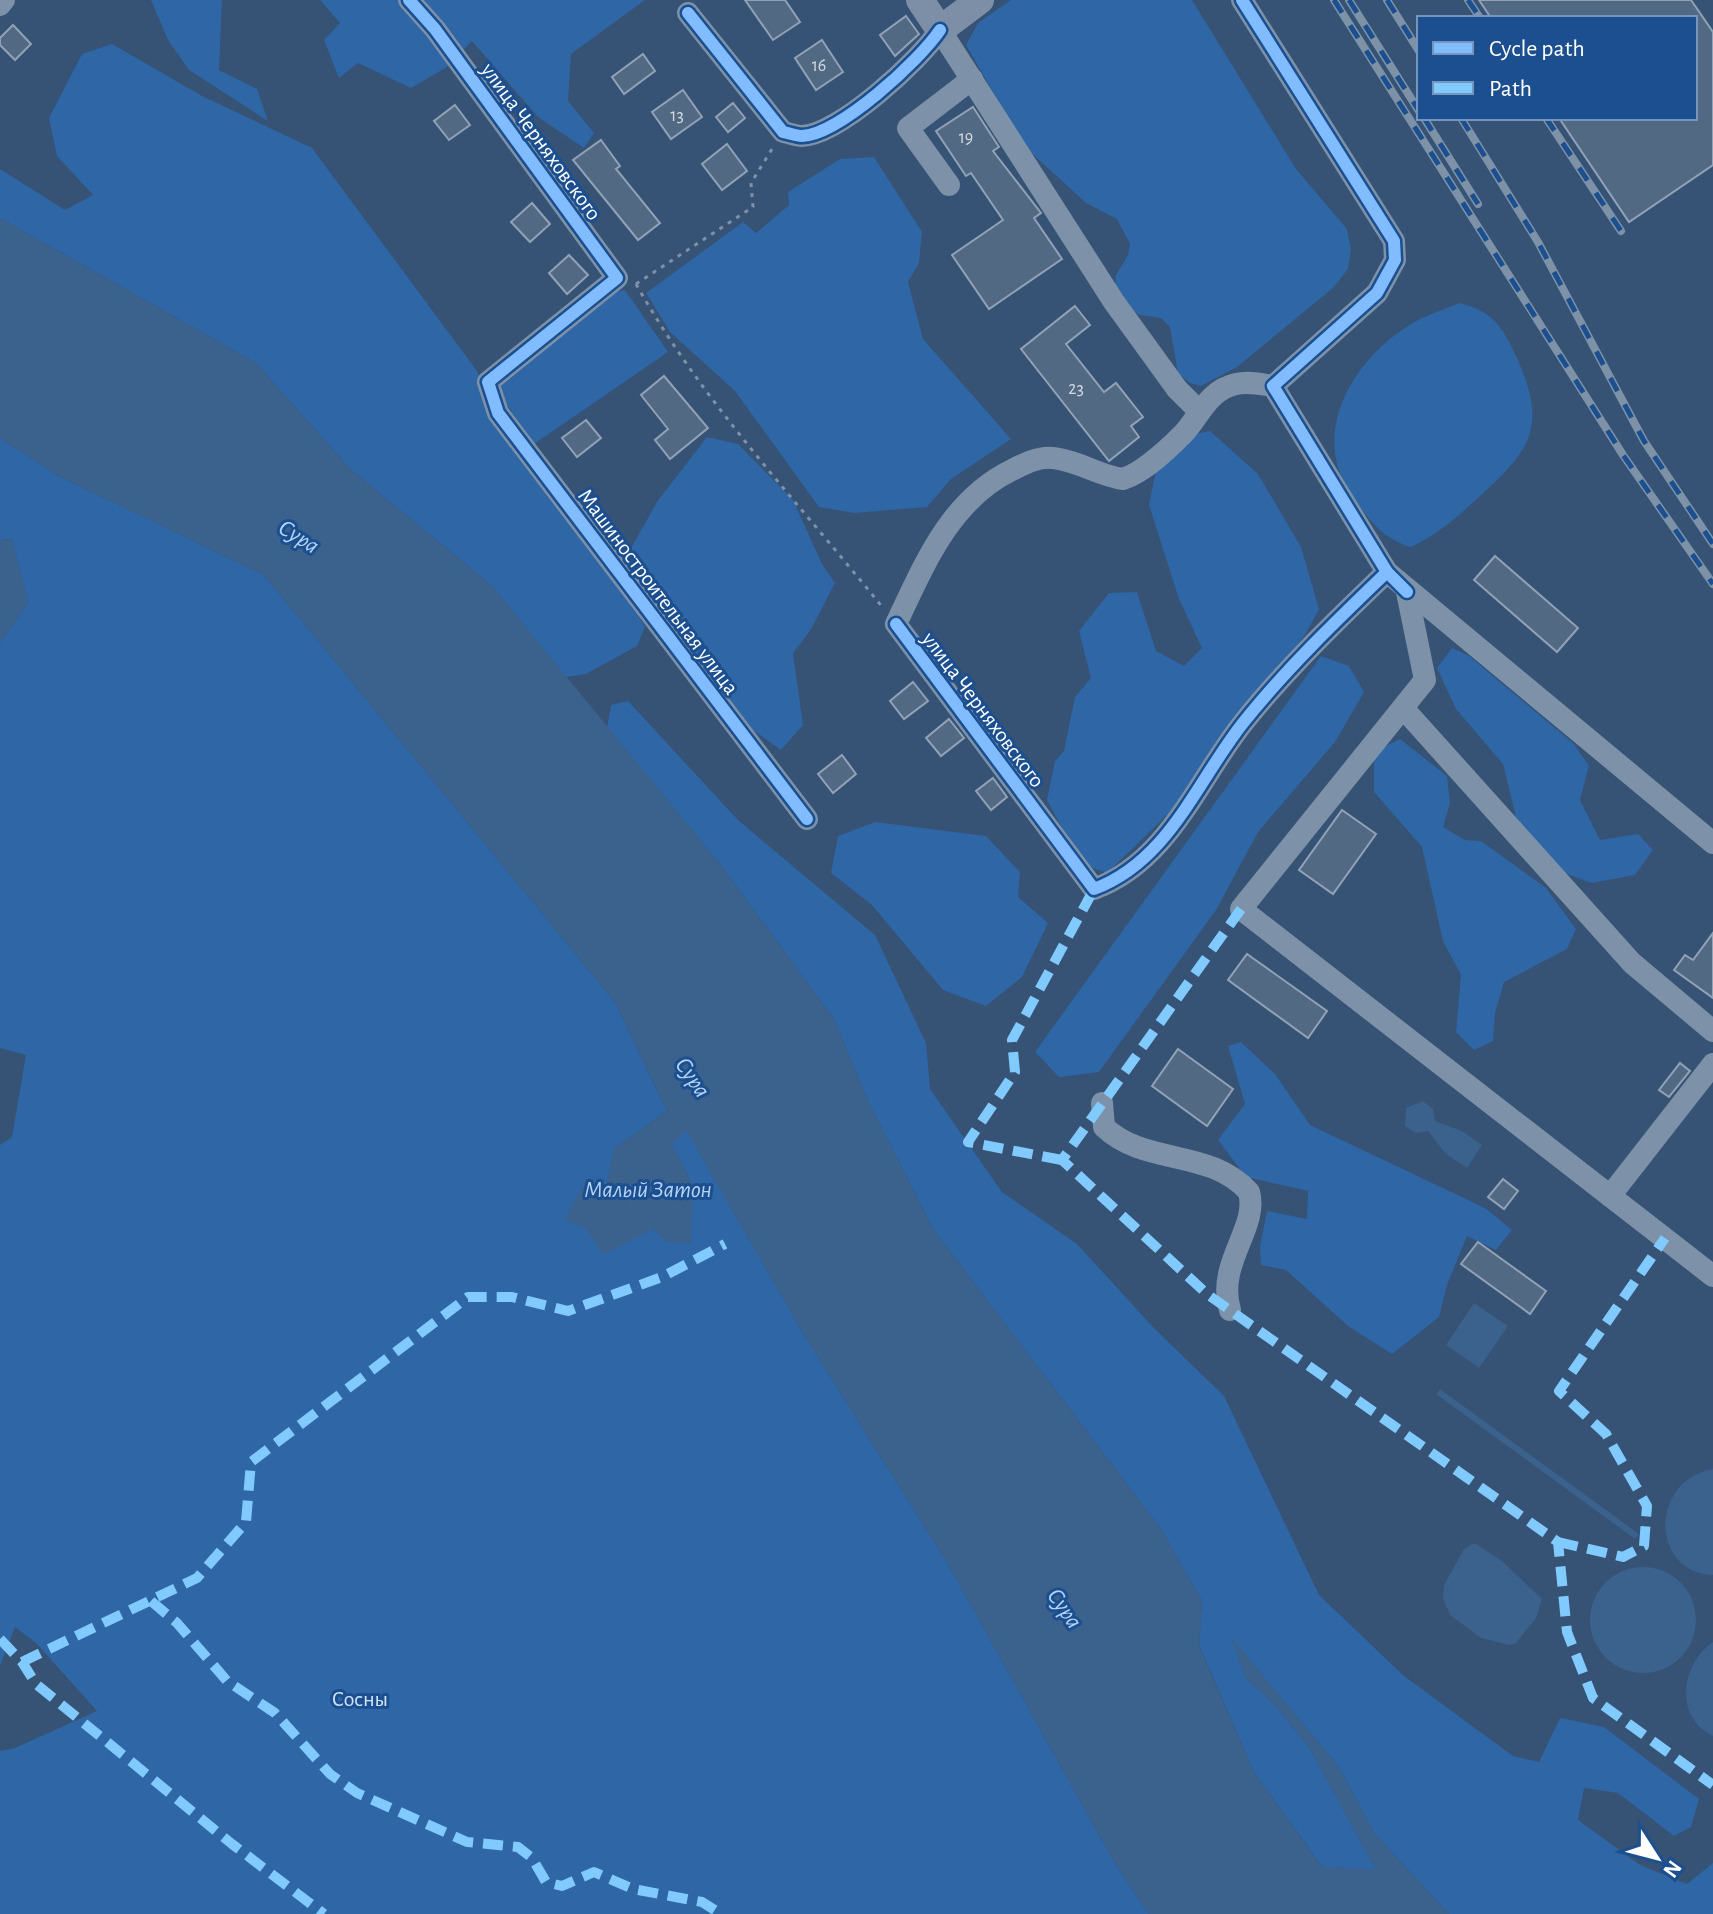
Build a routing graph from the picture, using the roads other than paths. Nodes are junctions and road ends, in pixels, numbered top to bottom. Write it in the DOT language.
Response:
graph roads {
  1 [pos="4,0"];
  2 [pos="409,0"];
  3 [pos="920,0"];
  4 [pos="980,0"];
  5 [pos="1242,0"];
  6 [pos="0,5"];
  7 [pos="688,13"];
  8 [pos="940,30"];
  9 [pos="972,79"];
  10 [pos="949,185"];
  11 [pos="488,382"];
  12 [pos="1273,386"];
  13 [pos="1199,411"];
  14 [pos="1387,572"];
  15 [pos="1407,592"];
  16 [pos="1403,708"];
  17 [pos="807,819"];
  18 [pos="1713,843"];
  19 [pos="1713,1031"];
  20 [pos="1713,1064"];
  21 [pos="1102,1103"];
  22 [pos="1610,1196"];
  23 [pos="1713,1276"];
  24 [pos="1230,1310"];
  1 -- 6 [label="street"];
  2 -- 11 [label="street, улица Черняховского"];
  3 -- 8 [label="main road"];
  4 -- 8 [label="main road"];
  5 -- 12 [label="street"];
  7 -- 8 [label="street"];
  8 -- 9 [label="street"];
  9 -- 10 [label="street"];
  9 -- 13 [label="street"];
  11 -- 17 [label="street, Машиностроительная улица"];
  12 -- 13 [label="street"];
  12 -- 14 [label="street"];
  13 -- 14 [label="street, улица Черняховского"];
  14 -- 15 [label="street"];
  15 -- 16 [label="street"];
  15 -- 18 [label="street"];
  16 -- 19 [label="street"];
  16 -- 22 [label="street"];
  20 -- 22 [label="street"];
  21 -- 24 [label="street"];
  22 -- 23 [label="street"];
}
